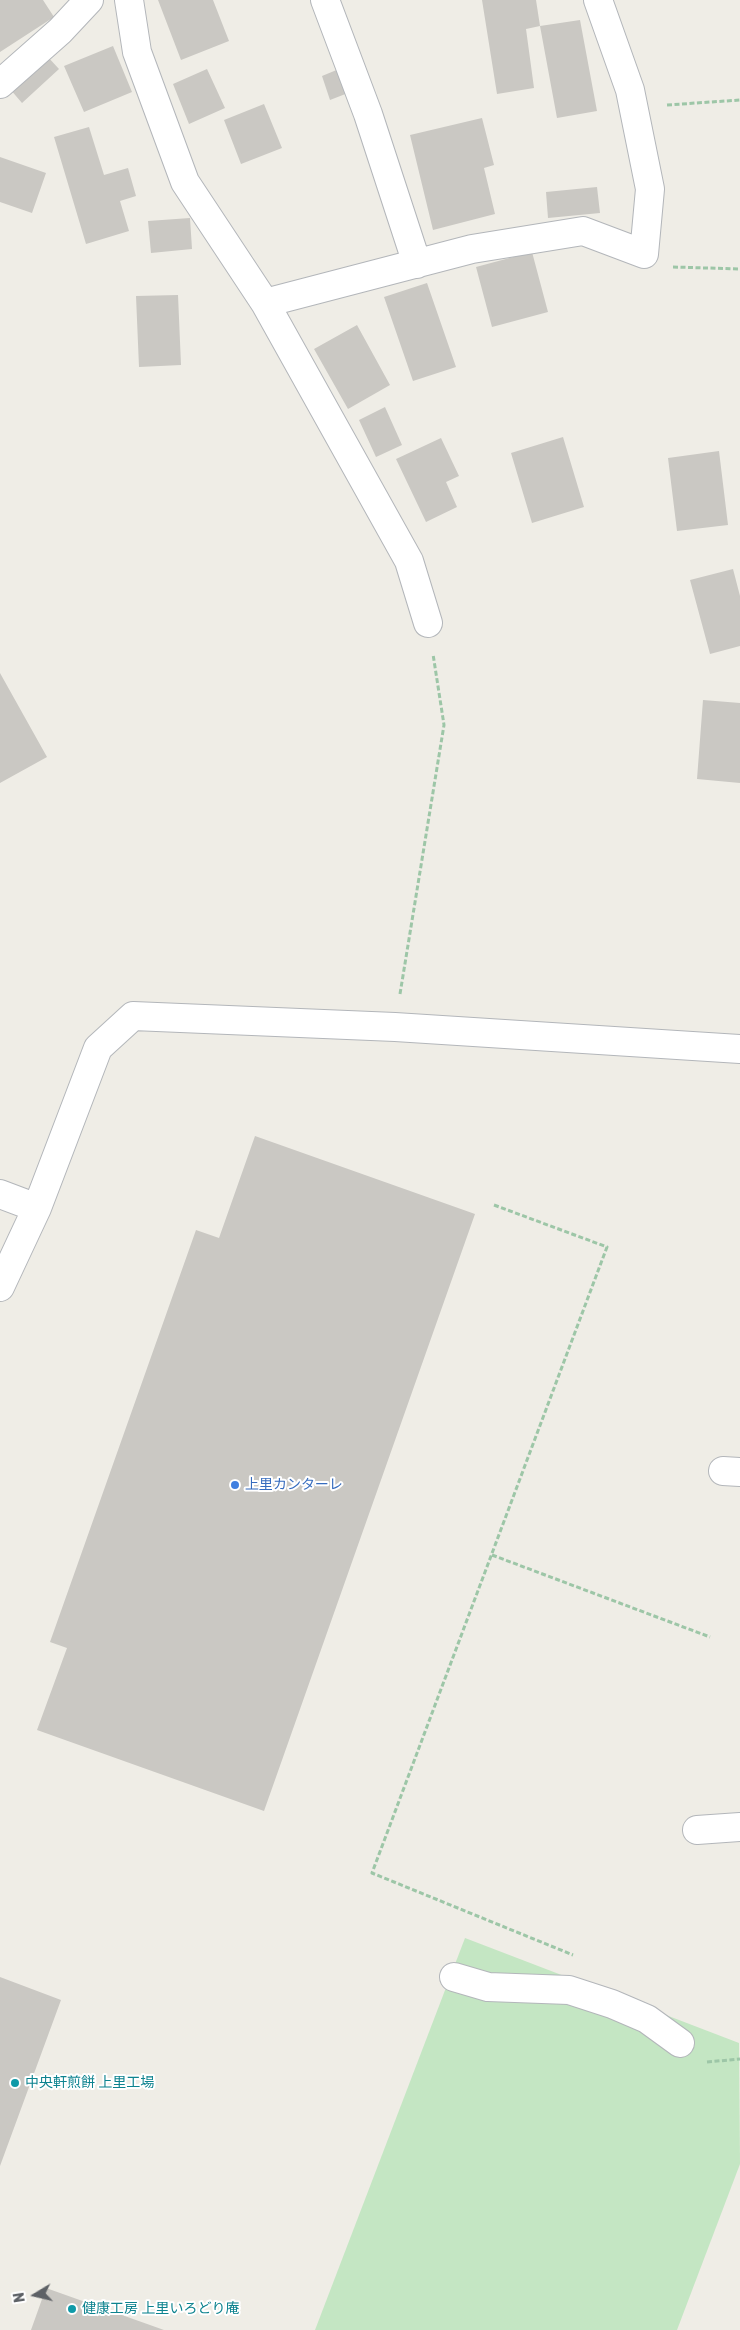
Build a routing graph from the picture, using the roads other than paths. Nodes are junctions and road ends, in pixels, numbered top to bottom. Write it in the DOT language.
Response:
graph roads {
  1 [pos="89,0"];
  2 [pos="129,0"];
  3 [pos="325,0"];
  4 [pos="598,0"];
  5 [pos="0,84"];
  6 [pos="417,264"];
  7 [pos="265,303"];
  8 [pos="428,623"];
  9 [pos="740,1048"];
  10 [pos="0,1194"];
  11 [pos="37,1208"];
  12 [pos="0,1287"];
  13 [pos="740,1827"];
  14 [pos="697,1830"];
  15 [pos="454,1978"];
  16 [pos="680,2044"];
  1 -- 5 [label="street"];
  2 -- 7 [label="street"];
  3 -- 6 [label="street"];
  4 -- 6 [label="street"];
  6 -- 7 [label="street"];
  7 -- 8 [label="street"];
  9 -- 11 [label="street"];
  10 -- 11 [label="street"];
  11 -- 12 [label="street"];
  13 -- 14 [label="street"];
  15 -- 16 [label="street"];
}
